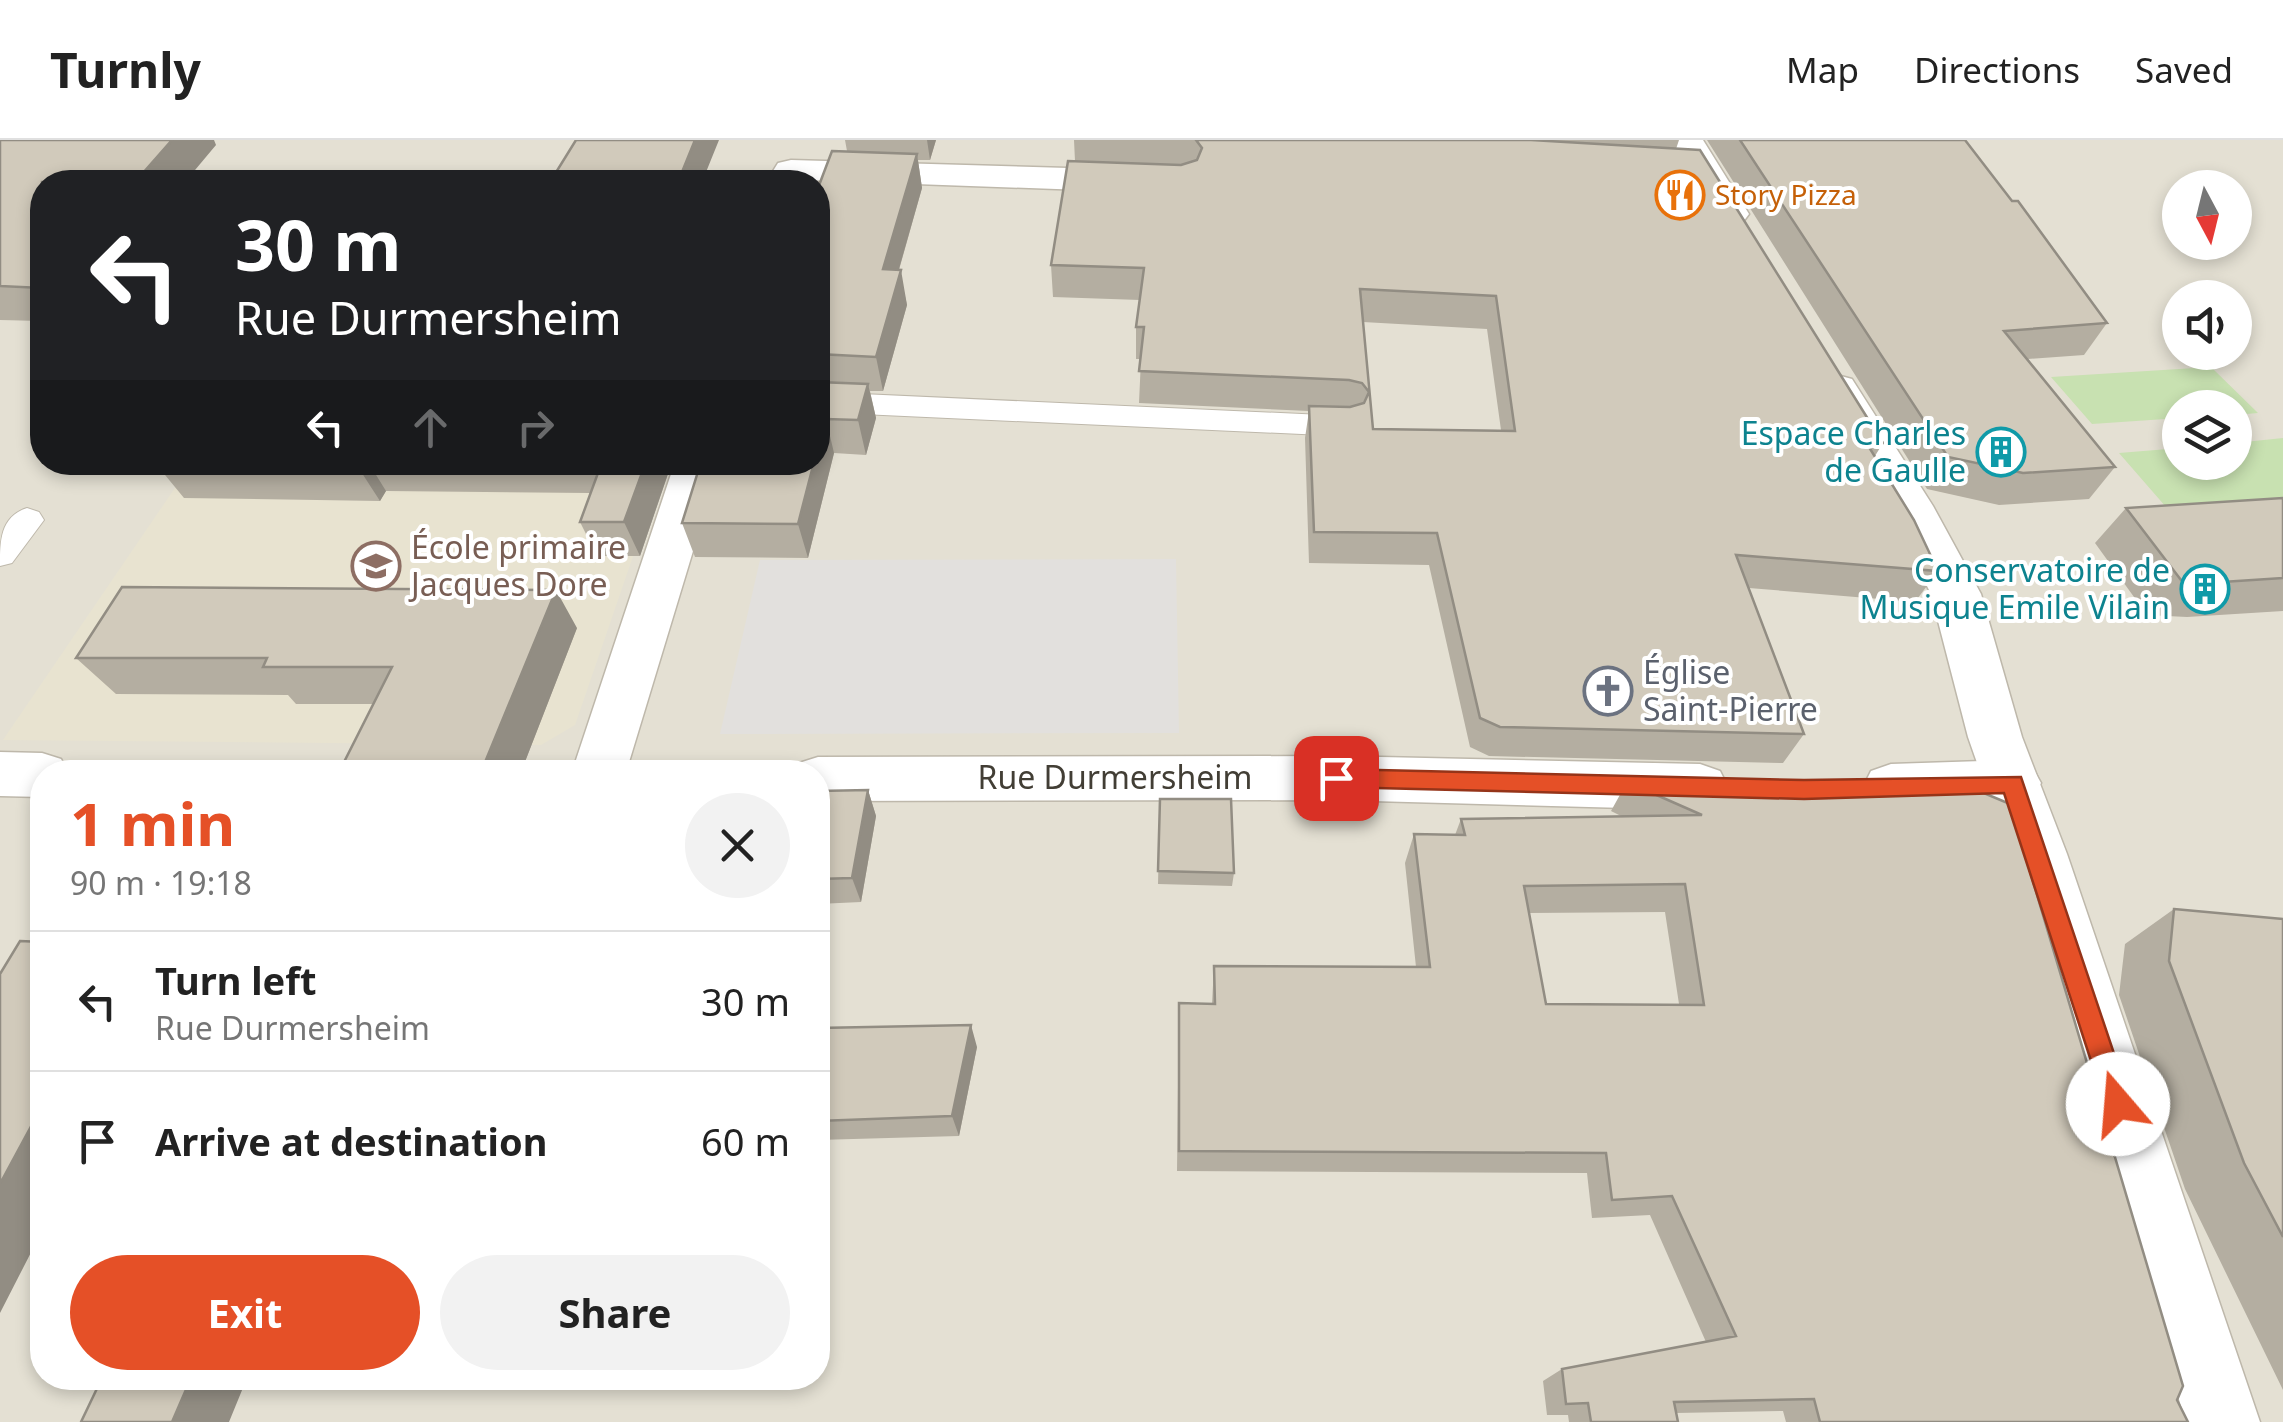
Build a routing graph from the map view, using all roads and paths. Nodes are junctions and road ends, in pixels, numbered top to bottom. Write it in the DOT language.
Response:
graph roads {
  1 [pos="1685,160"];
  2 [pos="793,165"];
  3 [pos="1180,182"];
  4 [pos="1753,253"];
  5 [pos="1814,351"];
  6 [pos="830,403"];
  7 [pos="1344,426"];
  8 [pos="694,475"];
  9 [pos="27,520"];
  10 [pos="0,554"];
  11 [pos="603,760"];
  12 [pos="0,774"];
  13 [pos="30,774"];
  14 [pos="830,778"];
  15 [pos="2013,783"];
  16 [pos="1746,788"];
  17 [pos="1841,788"];
  18 [pos="2223,1422"];
  1 -- 4 [label="street"];
  2 -- 3 [label="street"];
  5 -- 15 [label="street"];
  6 -- 7 [label="lane"];
  8 -- 11 [label="street"];
  9 -- 10 [label="lane"];
  12 -- 13 [label="street"];
  14 -- 16 [label="street, Rue Durmersheim"];
  15 -- 17 [label="street"];
  15 -- 18 [label="street"];
}
